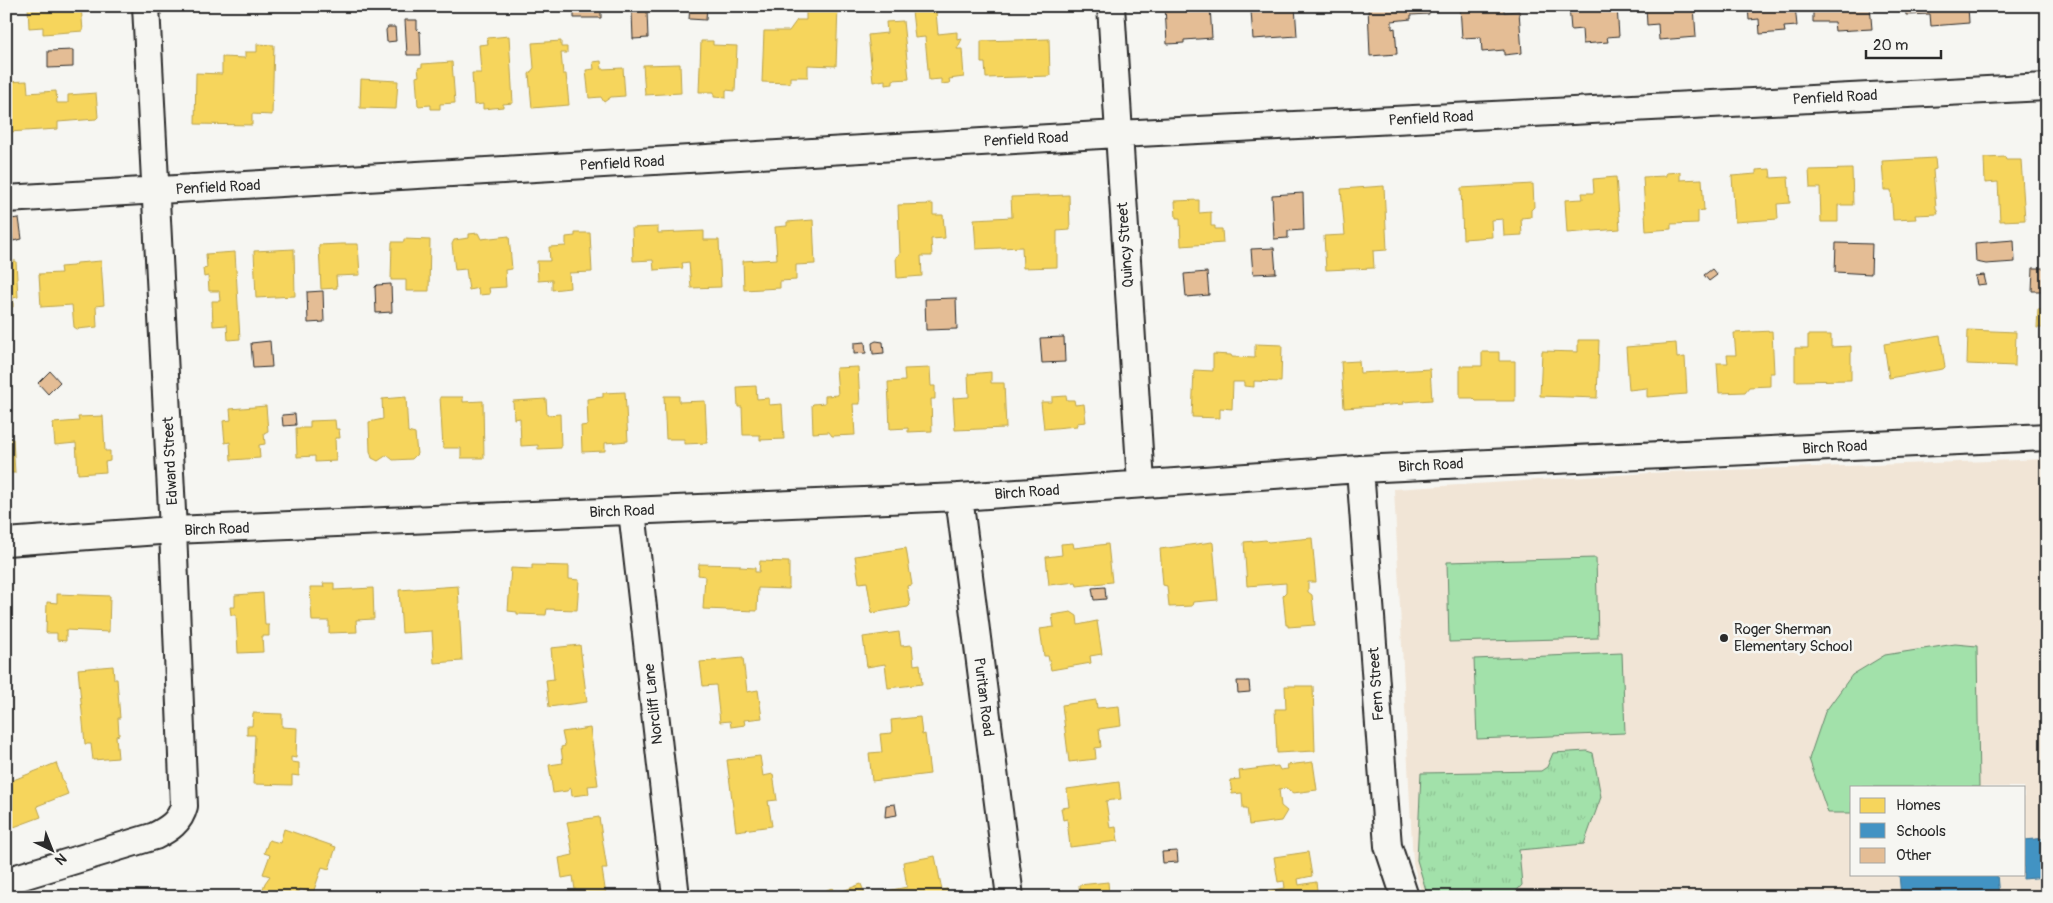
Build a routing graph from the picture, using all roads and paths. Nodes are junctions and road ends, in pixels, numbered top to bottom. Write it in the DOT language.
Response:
graph roads {
  1 [pos="146,6"];
  2 [pos="1111,6"];
  3 [pos="2047,86"];
  4 [pos="1118,134"];
  5 [pos="155,191"];
  6 [pos="6,198"];
  7 [pos="2047,437"];
  8 [pos="1360,469"];
  9 [pos="1141,483"];
  10 [pos="959,497"];
  11 [pos="632,511"];
  12 [pos="173,530"];
  13 [pos="6,542"];
  14 [pos="6,882"];
  15 [pos="676,897"];
  16 [pos="1010,897"];
  17 [pos="1405,897"];
  1 -- 5 [label="street, Edward Street"];
  2 -- 4 [label="street, Quincy Street"];
  3 -- 4 [label="street, Penfield Road"];
  4 -- 5 [label="street, Penfield Road"];
  4 -- 9 [label="street, Quincy Street"];
  5 -- 6 [label="street, Penfield Road"];
  5 -- 12 [label="street, Edward Street"];
  7 -- 8 [label="street, Birch Road"];
  8 -- 9 [label="street, Birch Road"];
  8 -- 17 [label="street, Fern Street"];
  9 -- 10 [label="street, Birch Road"];
  10 -- 11 [label="street, Birch Road"];
  10 -- 16 [label="street, Puritan Road"];
  11 -- 12 [label="street, Birch Road"];
  11 -- 15 [label="street, Norcliff Lane"];
  12 -- 13 [label="street, Birch Road"];
  12 -- 14 [label="street, Edward Street"];
}
